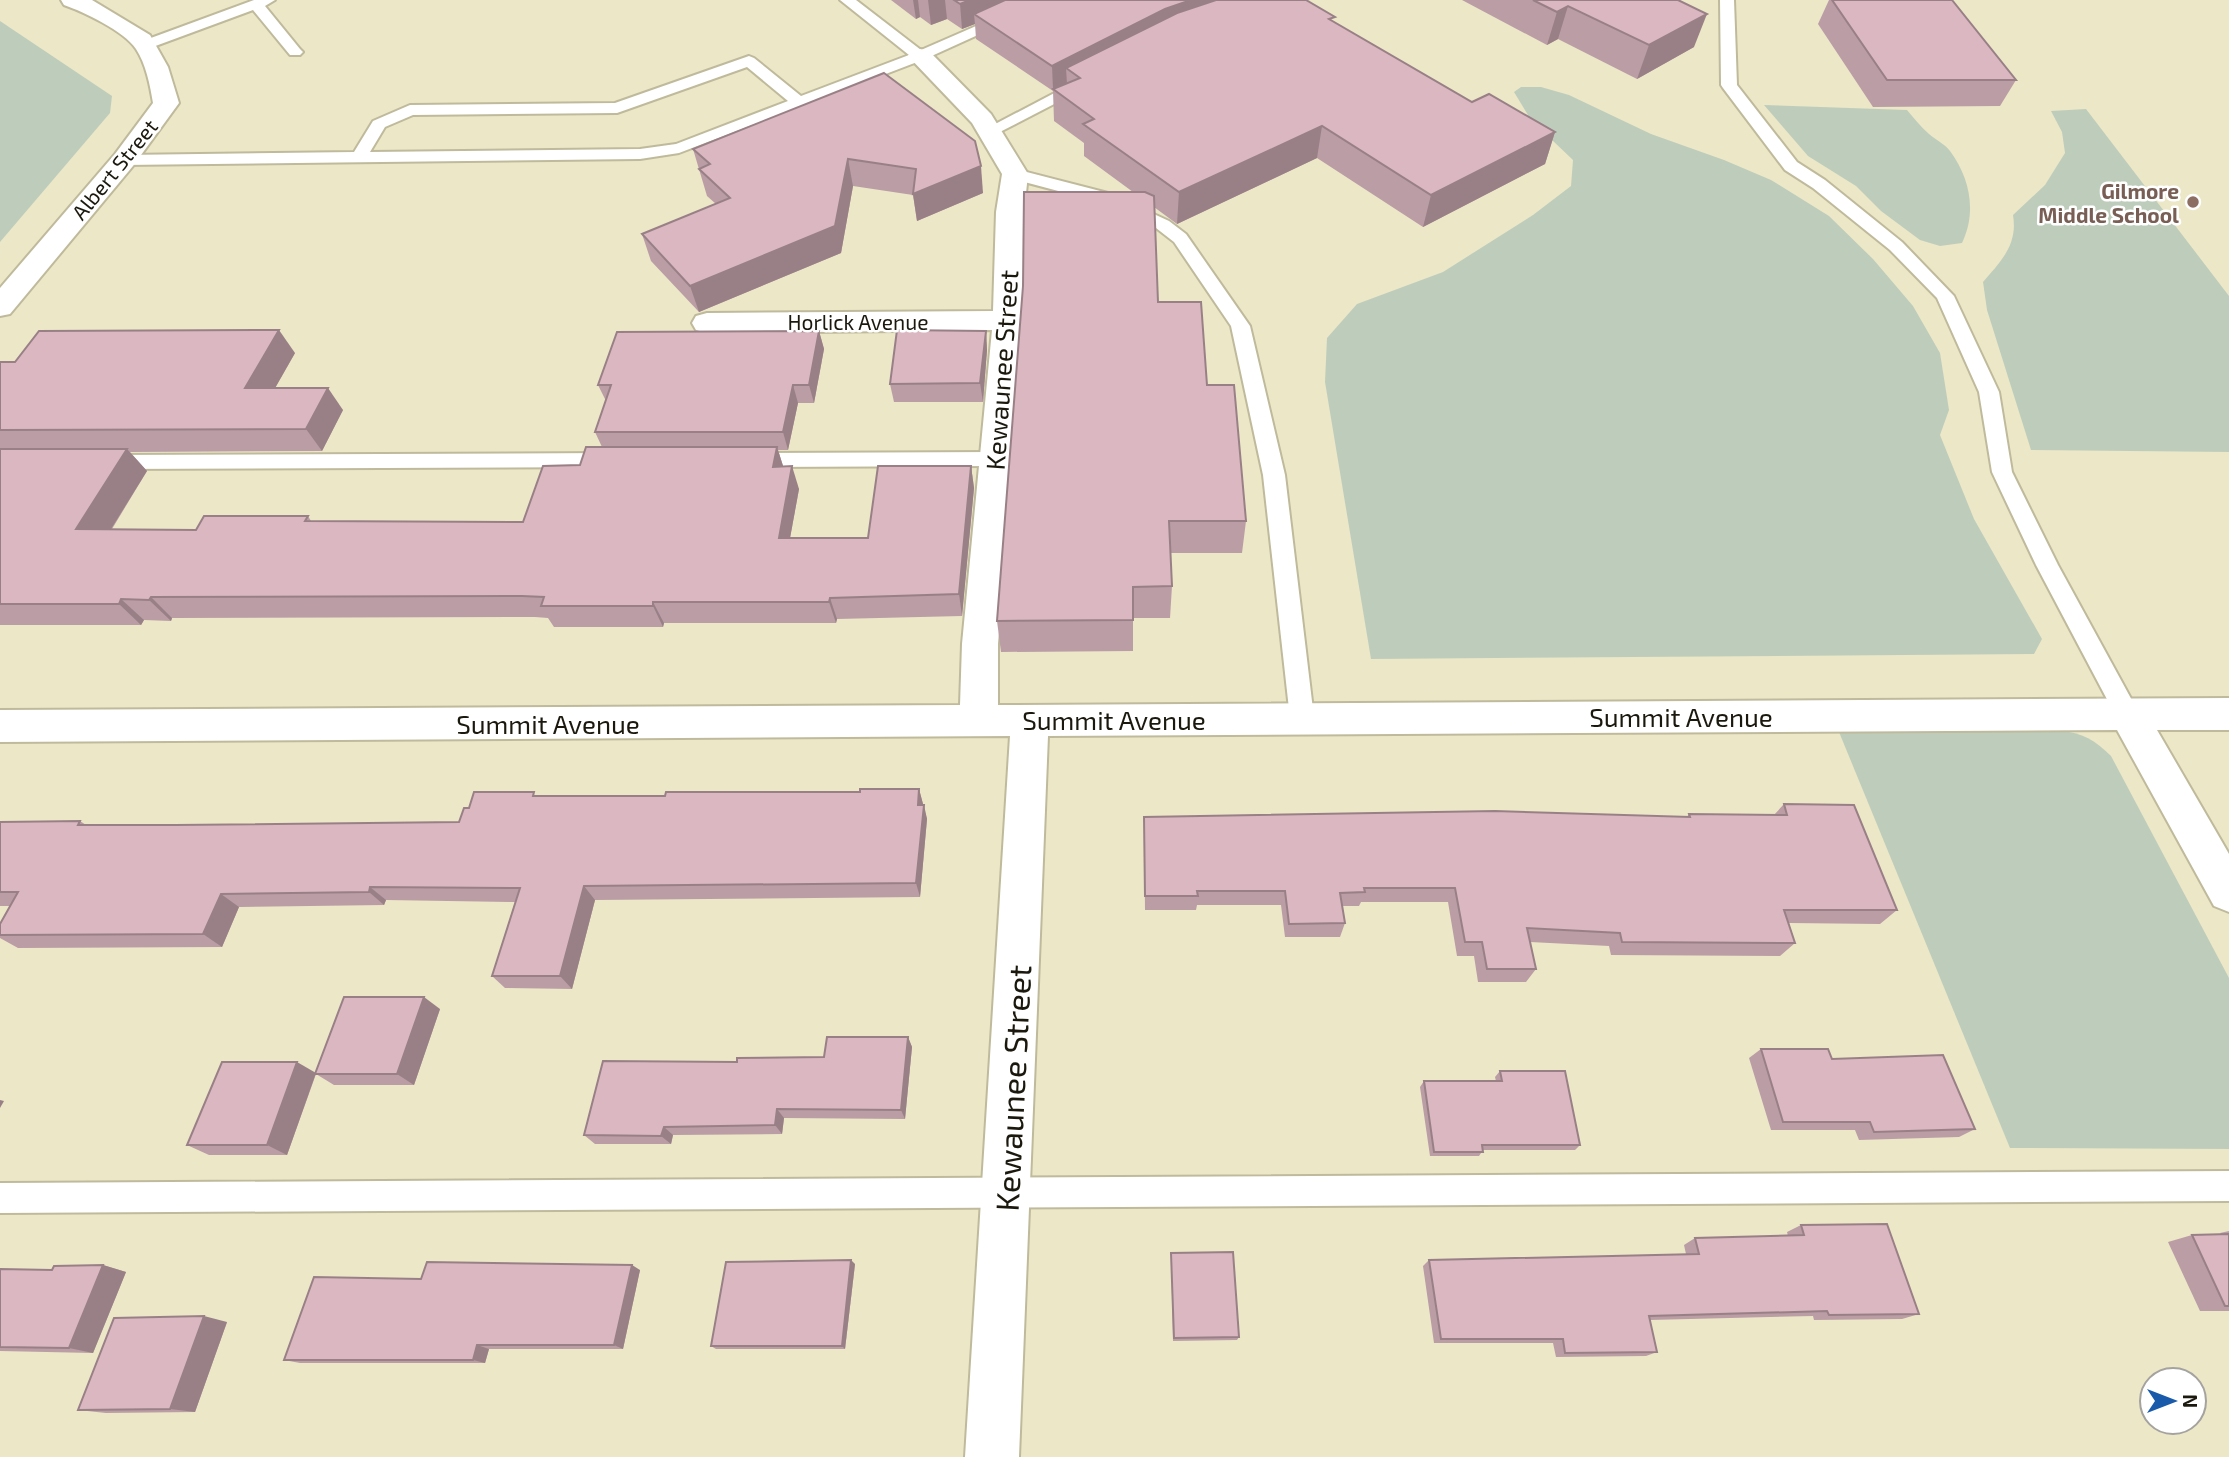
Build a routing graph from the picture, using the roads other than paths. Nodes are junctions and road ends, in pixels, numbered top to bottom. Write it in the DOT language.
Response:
graph roads {
  1 [pos="847,0"];
  2 [pos="1048,0"];
  3 [pos="1727,0"];
  4 [pos="80,1"];
  5 [pos="262,2"];
  6 [pos="145,44"];
  7 [pos="295,52"];
  8 [pos="920,55"];
  9 [pos="1098,76"];
  10 [pos="799,102"];
  11 [pos="990,131"];
  12 [pos="359,157"];
  13 [pos="124,160"];
  14 [pos="1015,174"];
  15 [pos="0,307"];
  16 [pos="1008,320"];
  17 [pos="707,323"];
  18 [pos="994,459"];
  19 [pos="635,460"];
  20 [pos="732,460"];
  21 [pos="83,462"];
  22 [pos="2229,714"];
  23 [pos="2128,715"];
  24 [pos="1301,718"];
  25 [pos="1030,719"];
  26 [pos="979,720"];
  27 [pos="0,726"];
  28 [pos="2229,893"];
  29 [pos="2229,1186"];
  30 [pos="1006,1191"];
  31 [pos="0,1198"];
  32 [pos="992,1457"];
  1 -- 8 [label="lane"];
  2 -- 8 [label="lane"];
  3 -- 23 [label="lane"];
  4 -- 6 [label="street"];
  5 -- 6 [label="lane"];
  5 -- 7 [label="lane"];
  6 -- 13 [label="street, Albert Street"];
  8 -- 10 [label="lane"];
  8 -- 11 [label="street"];
  9 -- 11 [label="lane"];
  10 -- 12 [label="lane"];
  10 -- 12 [label="lane"];
  11 -- 14 [label="street"];
  12 -- 13 [label="lane"];
  13 -- 15 [label="street, Albert Street"];
  14 -- 16 [label="street, Kewaunee Street"];
  14 -- 24 [label="lane"];
  16 -- 17 [label="street, Horlick Avenue"];
  16 -- 18 [label="street, Kewaunee Street"];
  18 -- 20 [label="lane"];
  18 -- 26 [label="street, Kewaunee Street"];
  19 -- 21 [label="lane"];
  22 -- 23 [label="street, Summit Avenue"];
  23 -- 24 [label="street, Summit Avenue"];
  23 -- 28 [label="street"];
  24 -- 25 [label="street, Summit Avenue"];
  25 -- 26 [label="street, Summit Avenue"];
  25 -- 30 [label="street, Kewaunee Street"];
  26 -- 27 [label="street, Summit Avenue"];
  29 -- 30 [label="lane"];
  30 -- 31 [label="lane"];
  30 -- 32 [label="street, Kewaunee Street"];
}
